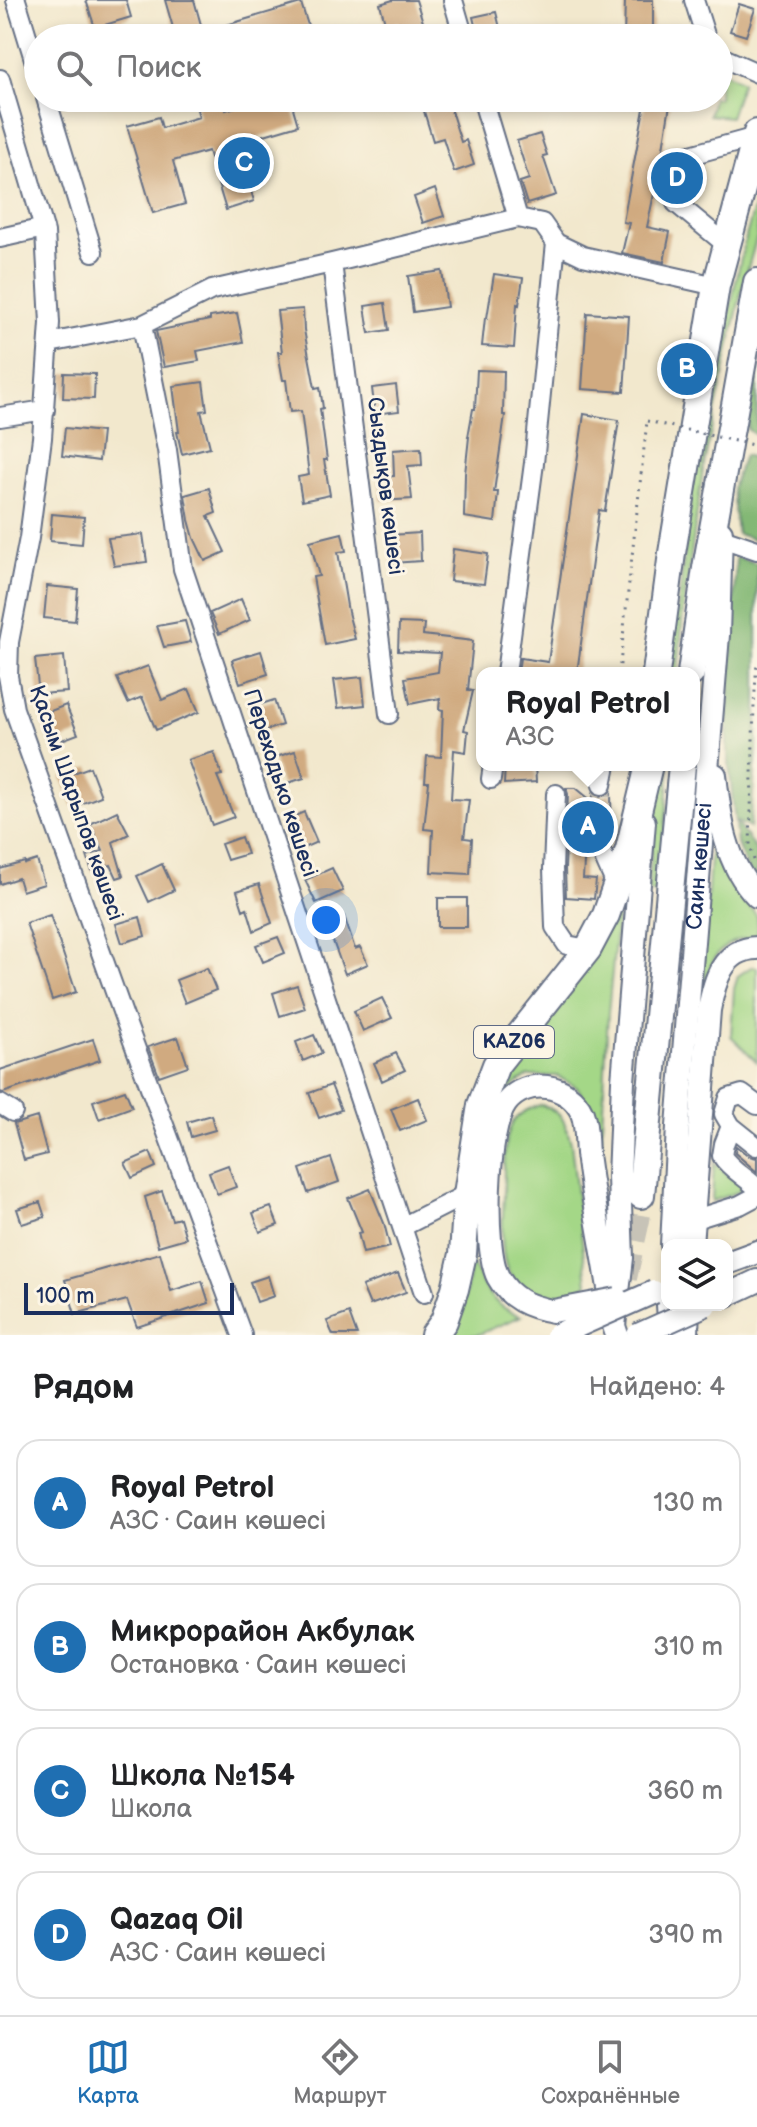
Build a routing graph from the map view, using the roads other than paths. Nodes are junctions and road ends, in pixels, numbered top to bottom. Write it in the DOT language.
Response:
graph roads {
  1 [pos="16,0"];
  2 [pos="453,0"];
  3 [pos="694,0"];
  4 [pos="460,24"];
  5 [pos="702,24"];
  6 [pos="24,26"];
  7 [pos="733,62"];
  8 [pos="757,73"];
  9 [pos="0,79"];
  10 [pos="3,99"];
  11 [pos="50,112"];
  12 [pos="486,112"];
  13 [pos="756,135"];
  14 [pos="683,157"];
  15 [pos="676,203"];
  16 [pos="518,218"];
  17 [pos="44,228"];
  18 [pos="0,238"];
  19 [pos="556,243"];
  20 [pos="727,245"];
  21 [pos="93,252"];
  22 [pos="332,263"];
  23 [pos="757,282"];
  24 [pos="716,286"];
  25 [pos="142,325"];
  26 [pos="49,343"];
  27 [pos="45,410"];
  28 [pos="0,417"];
  29 [pos="721,487"];
  30 [pos="722,538"];
  31 [pos="757,550"];
  32 [pos="507,667"];
  33 [pos="657,667"];
  34 [pos="692,667"];
  35 [pos="4,677"];
  36 [pos="389,714"];
  37 [pos="711,715"];
  38 [pos="605,771"];
  39 [pos="647,771"];
  40 [pos="648,771"];
  41 [pos="681,771"];
  42 [pos="602,785"];
  43 [pos="556,794"];
  44 [pos="601,851"];
  45 [pos="617,887"];
  46 [pos="757,896"];
  47 [pos="757,948"];
  48 [pos="588,949"];
  49 [pos="757,1105"];
  50 [pos="731,1126"];
  51 [pos="756,1146"];
  52 [pos="757,1188"];
  53 [pos="467,1194"];
  54 [pos="641,1195"];
  55 [pos="757,1196"];
  56 [pos="692,1220"];
  57 [pos="402,1227"];
  58 [pos="672,1239"];
  59 [pos="691,1239"];
  60 [pos="757,1252"];
  61 [pos="733,1261"];
  62 [pos="757,1281"];
  63 [pos="733,1292"];
  64 [pos="424,1293"];
  65 [pos="661,1294"];
  66 [pos="661,1295"];
  67 [pos="661,1300"];
  68 [pos="610,1302"];
  69 [pos="610,1302"];
  70 [pos="610,1302"];
  71 [pos="610,1302"];
  72 [pos="688,1311"];
  73 [pos="693,1311"];
  74 [pos="615,1332"];
  75 [pos="649,1334"];
  76 [pos="242,1335"];
  77 [pos="434,1335"];
  78 [pos="557,1335"];
  79 [pos="687,1335"];
  1 -- 6 [label="street"];
  2 -- 4 [label="street"];
  3 -- 5 [label="street"];
  7 -- 8 [label="street"];
  9 -- 10 [label="street, Қасым Шарыпов көшесі"];
  10 -- 17 [label="street, Қасым Шарыпов көшесі"];
  11 -- 21 [label="street"];
  12 -- 16 [label="street"];
  13 -- 14 [label="street"];
  13 -- 20 [label="highway"];
  15 -- 20 [label="street"];
  16 -- 19 [label="street"];
  16 -- 22 [label="street"];
  17 -- 18 [label="street"];
  17 -- 26 [label="street, Қасым Шарыпов көшесі"];
  19 -- 24 [label="street"];
  19 -- 32 [label="street"];
  20 -- 24 [label="highway"];
  22 -- 25 [label="street"];
  22 -- 36 [label="street, Сыздықов көшесі"];
  23 -- 29 [label="highway, Саин көшесі"];
  24 -- 33 [label="highway"];
  25 -- 26 [label="street"];
  25 -- 57 [label="street, Переходько көшесі"];
  26 -- 27 [label="street, Қасым Шарыпов көшесі"];
  27 -- 28 [label="street"];
  27 -- 35 [label="street, Қасым Шарыпов көшесі"];
  29 -- 30 [label="main road, Саин көшесі"];
  29 -- 34 [label="highway, Саин көшесі"];
  30 -- 31 [label="street"];
  30 -- 37 [label="main road, Саин көшесі"];
  35 -- 76 [label="street, Қасым Шарыпов көшесі"];
  37 -- 46 [label="main road"];
  37 -- 58 [label="main road, Саин көшесі"];
  38 -- 42 [label="street"];
  39 -- 45 [label="highway, KАZ06"];
  40 -- 74 [label="main road"];
  41 -- 54 [label="highway, Саин көшесі"];
  43 -- 48 [label="street"];
  44 -- 45 [label="street"];
  45 -- 48 [label="highway, KАZ06"];
  47 -- 56 [label="main road"];
  48 -- 53 [label="highway, KАZ06"];
  49 -- 50 [label="street"];
  50 -- 51 [label="street"];
  50 -- 52 [label="street"];
  53 -- 57 [label="street"];
  53 -- 77 [label="highway, KАZ06"];
  55 -- 56 [label="street"];
  56 -- 59 [label="main road"];
  57 -- 64 [label="street, Переходько көшесі"];
  60 -- 61 [label="main road"];
  62 -- 63 [label="main road"];
  65 -- 68 [label="main road, bridge"];
  66 -- 78 [label="main road, bridge"];
  67 -- 75 [label="main road"];
  69 -- 70 [label="main road, bridge"];
  71 -- 74 [label="main road, bridge"];
  72 -- 79 [label="main road"];
  73 -- 75 [label="main road, bridge"];
}
